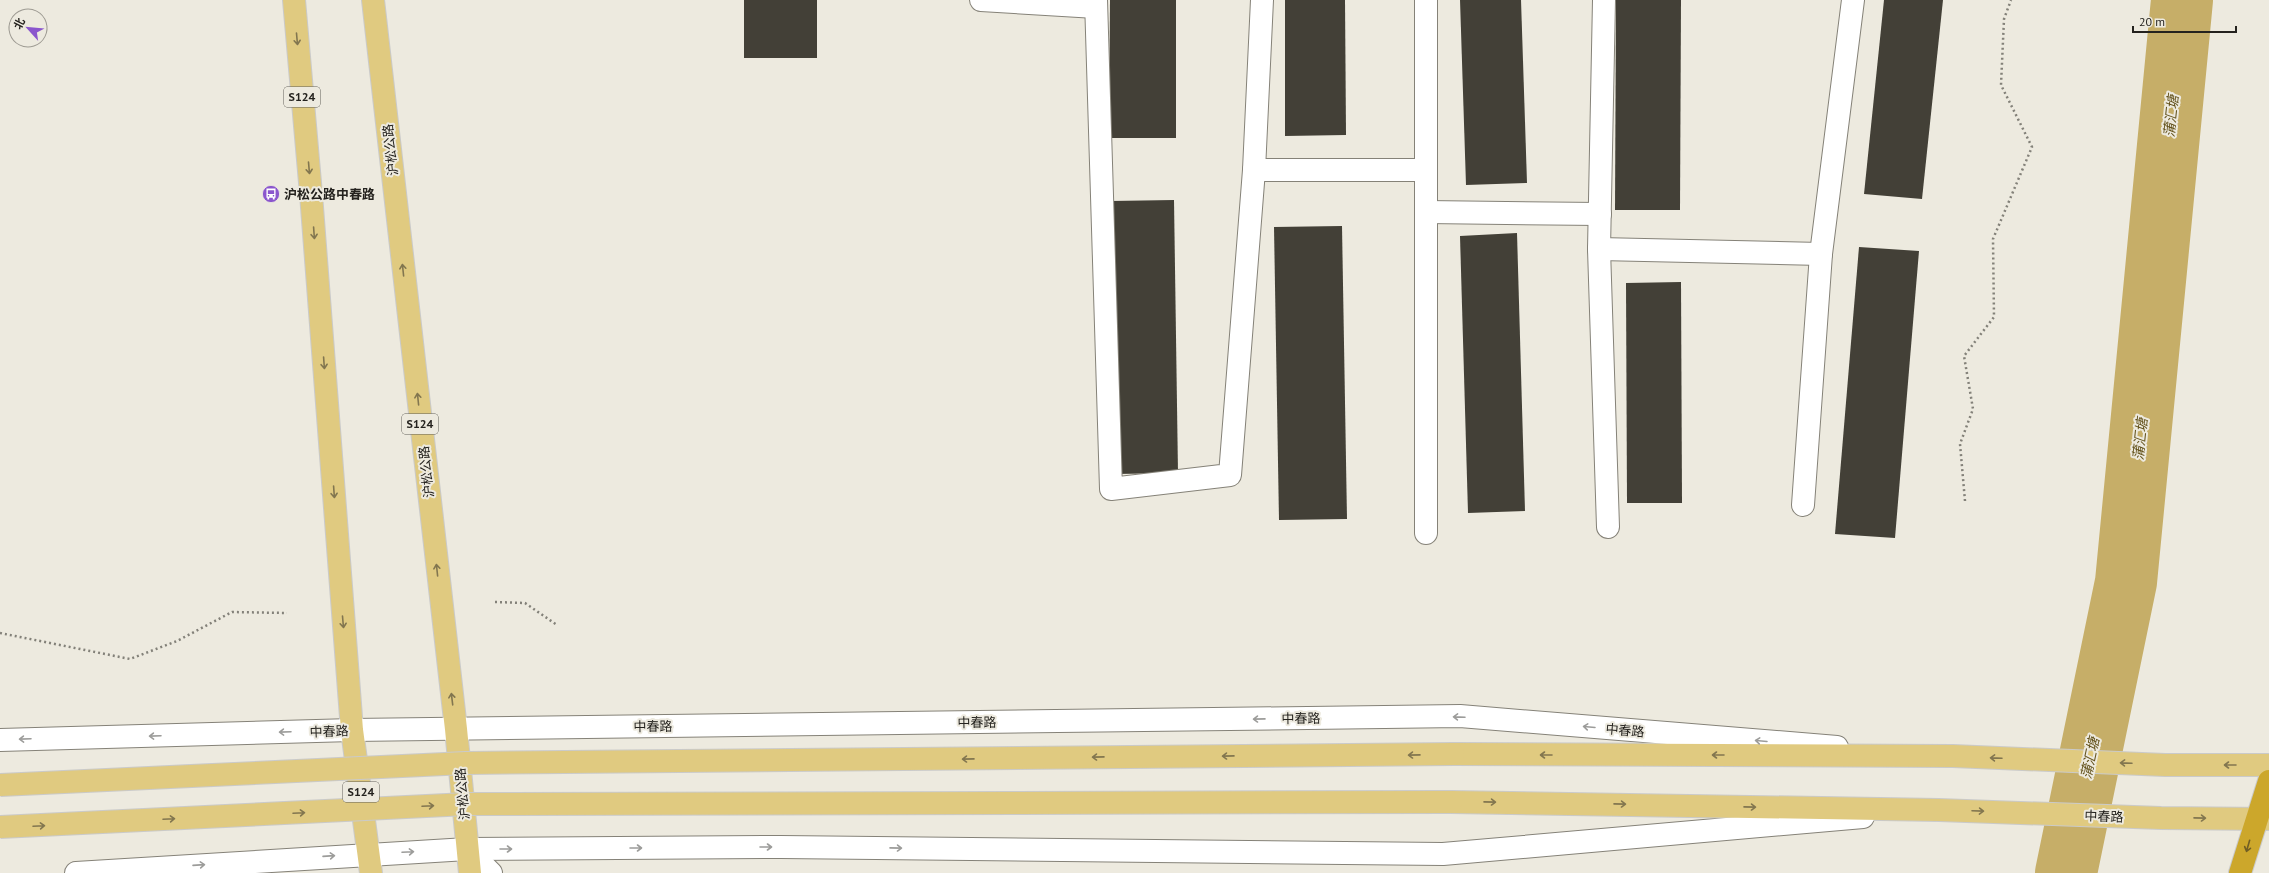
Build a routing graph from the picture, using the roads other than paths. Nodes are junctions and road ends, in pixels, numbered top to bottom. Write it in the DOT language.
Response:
graph roads {
  1 [pos="294,0"];
  2 [pos="373,0"];
  3 [pos="981,0"];
  4 [pos="1262,0"];
  5 [pos="1426,0"];
  6 [pos="1604,0"];
  7 [pos="1853,0"];
  8 [pos="1096,4"];
  9 [pos="1254,170"];
  10 [pos="1426,170"];
  11 [pos="1426,212"];
  12 [pos="1600,214"];
  13 [pos="1600,249"];
  14 [pos="1821,254"];
  15 [pos="1803,505"];
  16 [pos="1608,527"];
  17 [pos="1426,533"];
  18 [pos="456,729"];
  19 [pos="352,730"];
  20 [pos="0,740"];
  21 [pos="1953,756"];
  22 [pos="2269,765"];
  23 [pos="2269,781"];
  24 [pos="0,785"];
  25 [pos="1939,810"];
  26 [pos="2263,819"];
  27 [pos="0,827"];
  28 [pos="467,849"];
  29 [pos="370,863"];
  30 [pos="76,873"];
  31 [pos="470,873"];
  32 [pos="491,873"];
  33 [pos="2240,873"];
  1 -- 19 [label="main road, S124, one-way"];
  18 -- 2 [label="main road, 沪松公路 / S124, one-way"];
  3 -- 8 [label="street"];
  4 -- 9 [label="street"];
  5 -- 10 [label="street"];
  6 -- 12 [label="street"];
  7 -- 14 [label="street"];
  8 -- 9 [label="street"];
  9 -- 10 [label="street"];
  10 -- 11 [label="street"];
  11 -- 12 [label="street"];
  11 -- 17 [label="street"];
  12 -- 13 [label="street"];
  13 -- 14 [label="street"];
  13 -- 16 [label="street"];
  14 -- 15 [label="street"];
  18 -- 19 [label="street, 中春路"];
  21 -- 18 [label="street, 中春路, one-way"];
  18 -- 28 [label="main road, 沪松公路 / S124"];
  19 -- 20 [label="street, 中春路, one-way"];
  19 -- 29 [label="main road, S124"];
  22 -- 21 [label="main road, 中春路, one-way"];
  21 -- 24 [label="main road, 中春路, one-way, bridge"];
  23 -- 26 [label="highway"];
  25 -- 26 [label="main road, 中春路, one-way"];
  27 -- 25 [label="main road, 中春路, one-way, bridge"];
  28 -- 25 [label="street, 中春路, one-way"];
  26 -- 33 [label="highway, one-way"];
  29 -- 28 [label="street, 中春路, one-way"];
  28 -- 31 [label="main road, 沪松公路 / S124"];
  28 -- 32 [label="street"];
  30 -- 29 [label="street, 中春路, one-way"];
}
